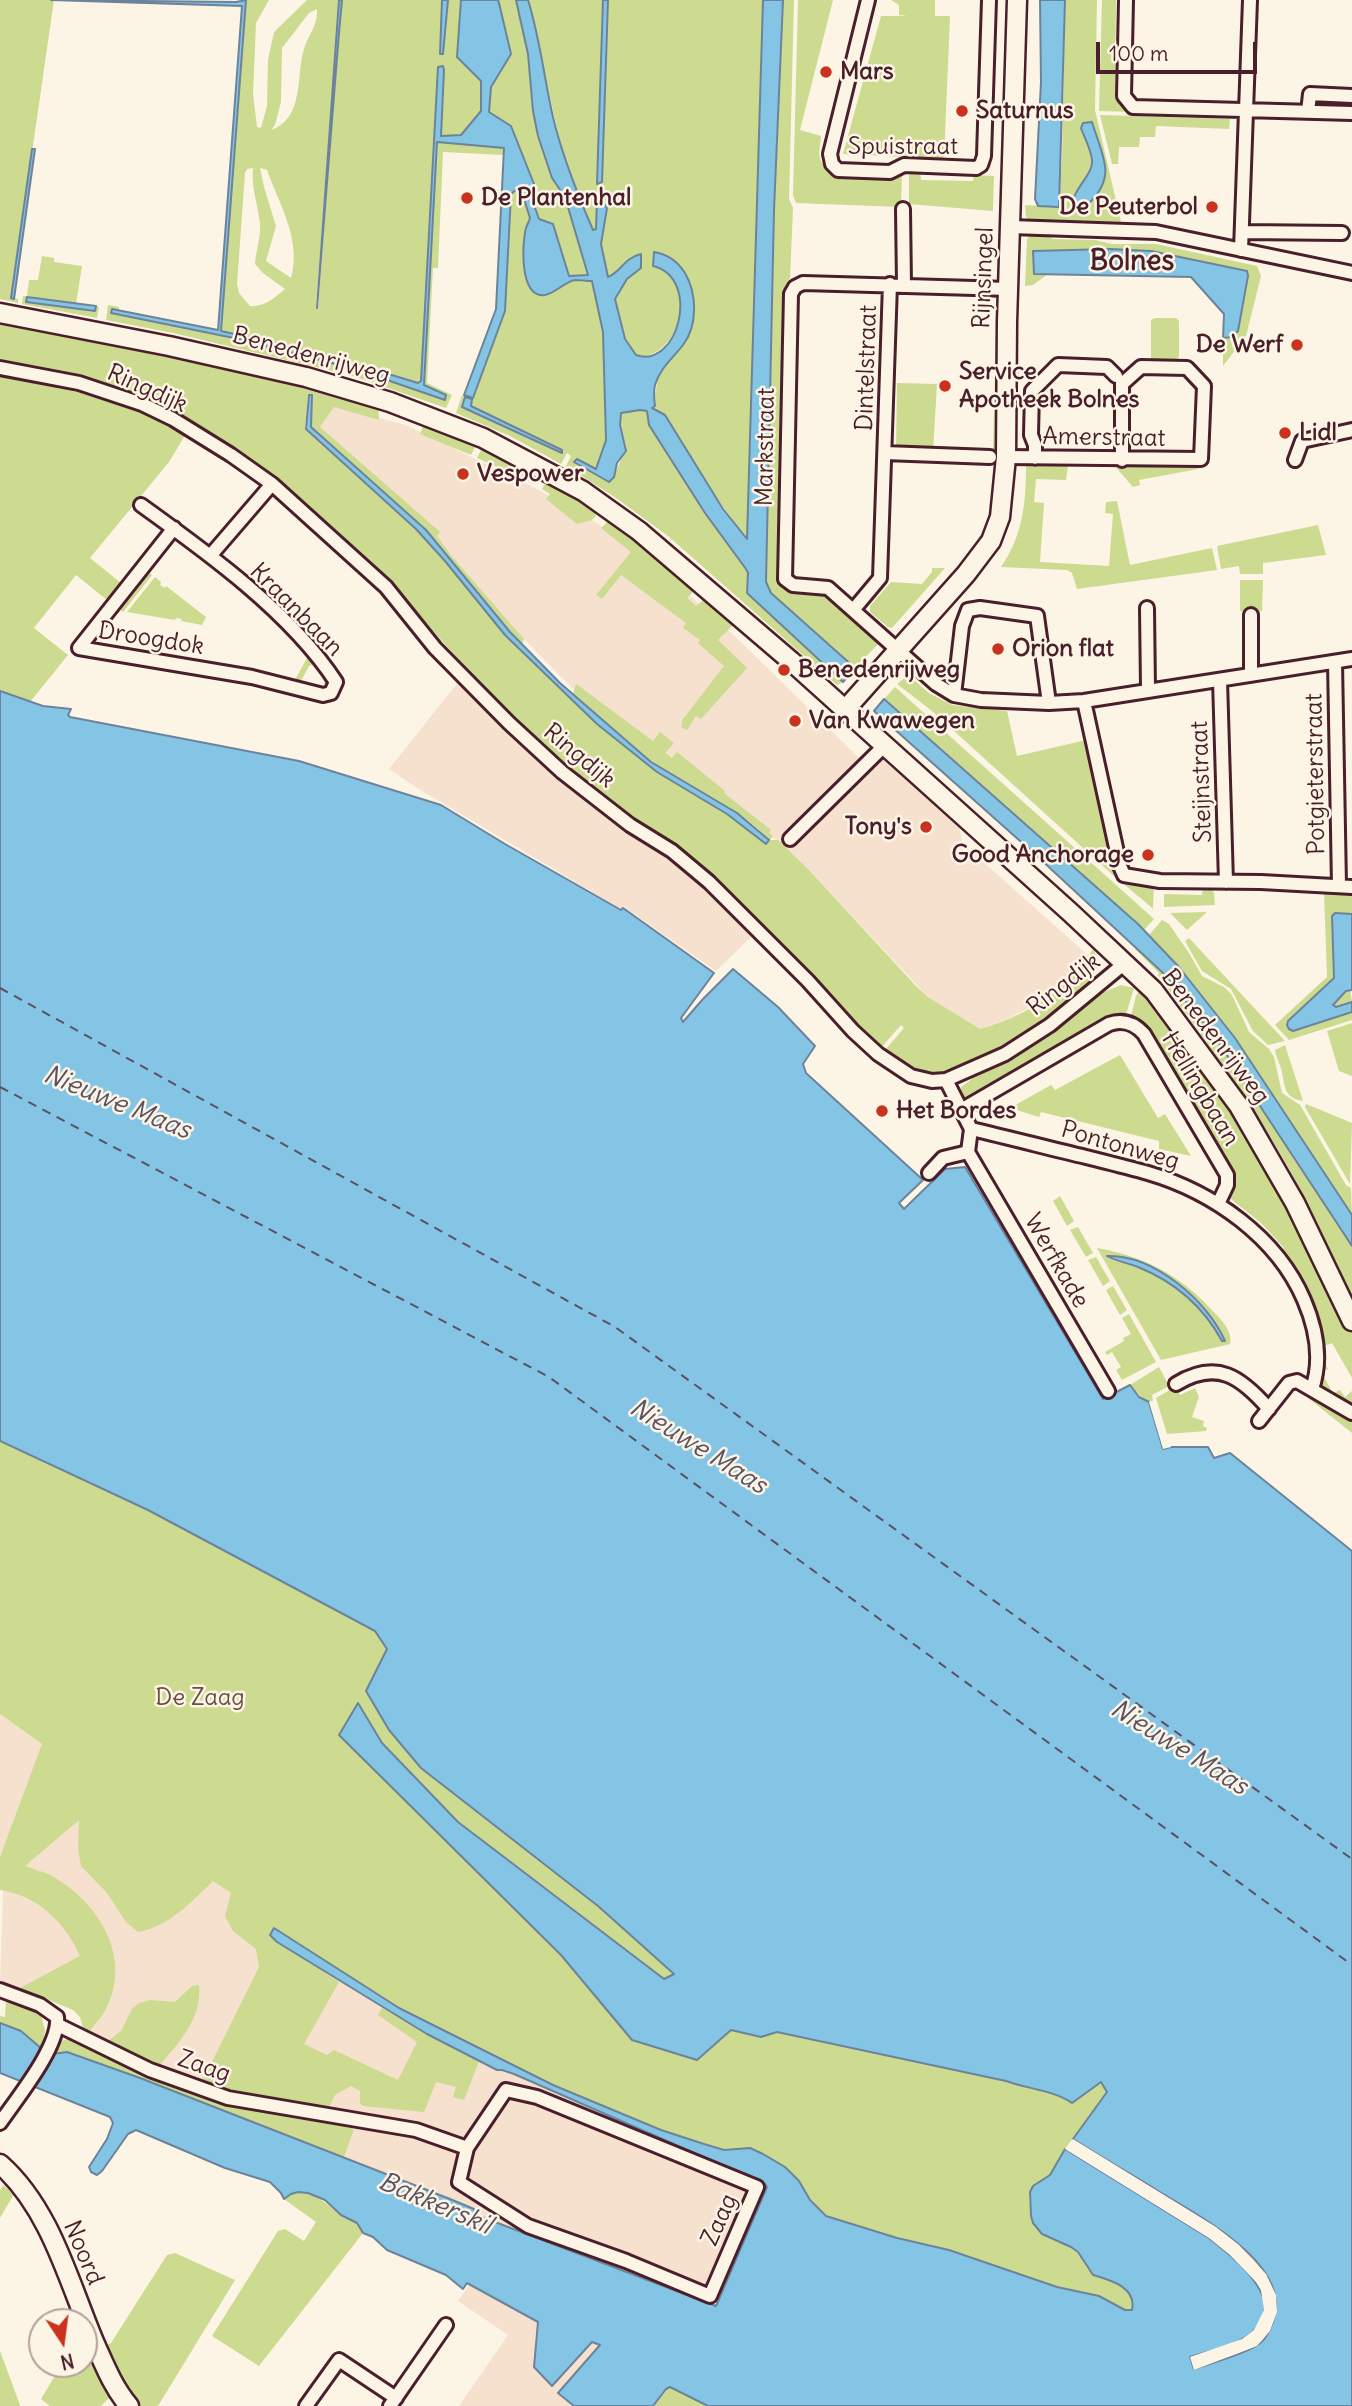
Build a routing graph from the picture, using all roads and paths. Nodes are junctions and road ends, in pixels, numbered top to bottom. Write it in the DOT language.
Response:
graph roads {
  1 [pos="868,0"];
  2 [pos="989,0"];
  3 [pos="1017,0"];
  4 [pos="1126,0"];
  5 [pos="1250,0"];
  6 [pos="1352,96"];
  7 [pos="1246,110"];
  8 [pos="1308,112"];
  9 [pos="1352,113"];
  10 [pos="903,209"];
  11 [pos="1011,227"];
  12 [pos="1243,232"];
  13 [pos="1342,233"];
  14 [pos="1241,250"];
  15 [pos="1352,273"];
  16 [pos="890,284"];
  17 [pos="904,285"];
  18 [pos="1009,289"];
  19 [pos="0,313"];
  20 [pos="0,368"];
  21 [pos="1119,380"];
  22 [pos="1352,430"];
  23 [pos="885,453"];
  24 [pos="998,457"];
  25 [pos="1035,457"];
  26 [pos="1122,460"];
  27 [pos="1294,460"];
  28 [pos="272,484"];
  29 [pos="141,505"];
  30 [pos="173,528"];
  31 [pos="210,556"];
  32 [pos="1147,608"];
  33 [pos="854,609"];
  34 [pos="1251,615"];
  35 [pos="898,650"];
  36 [pos="1352,659"];
  37 [pos="1335,662"];
  38 [pos="1251,674"];
  39 [pos="1220,680"];
  40 [pos="1148,690"];
  41 [pos="323,695"];
  42 [pos="954,695"];
  43 [pos="1084,701"];
  44 [pos="1049,703"];
  45 [pos="844,711"];
  46 [pos="884,746"];
  47 [pos="790,839"];
  48 [pos="1226,883"];
  49 [pos="1346,886"];
  50 [pos="1125,963"];
  51 [pos="946,1080"];
  52 [pos="961,1110"];
  53 [pos="971,1129"];
  54 [pos="968,1152"];
  55 [pos="929,1173"];
  56 [pos="1218,1204"];
  57 [pos="1352,1321"];
  58 [pos="1176,1384"];
  59 [pos="1312,1389"];
  60 [pos="1108,1391"];
  61 [pos="1269,1409"];
  62 [pos="1352,1413"];
  63 [pos="1259,1421"];
  64 [pos="0,1990"];
  65 [pos="58,2025"];
  66 [pos="0,2123"];
  67 [pos="467,2148"];
  68 [pos="0,2164"];
  69 [pos="446,2325"];
  70 [pos="393,2402"];
  71 [pos="129,2406"];
  72 [pos="306,2406"];
  1 -- 2 [label="street, Spuistraat"];
  3 -- 11 [label="street, Rijnsingel"];
  4 -- 7 [label="street"];
  5 -- 7 [label="street"];
  6 -- 8 [label="street"];
  7 -- 9 [label="street"];
  7 -- 12 [label="street"];
  10 -- 17 [label="street"];
  11 -- 14 [label="street"];
  11 -- 18 [label="street, Rijnsingel"];
  12 -- 13 [label="street"];
  12 -- 14 [label="street"];
  14 -- 15 [label="street"];
  16 -- 17 [label="street, Markstraat"];
  16 -- 23 [label="street, Dintelstraat"];
  16 -- 33 [label="street, Markstraat"];
  17 -- 18 [label="street, Markstraat"];
  18 -- 24 [label="street, Rijnsingel"];
  19 -- 45 [label="street, Benedenrijweg"];
  20 -- 28 [label="street, Ringdijk"];
  21 -- 25 [label="street"];
  21 -- 26 [label="street"];
  21 -- 26 [label="street, Amerstraat"];
  22 -- 27 [label="street"];
  23 -- 24 [label="street, Dintelstraat"];
  23 -- 33 [label="street, Dintelstraat"];
  24 -- 25 [label="street, Amerstraat"];
  24 -- 35 [label="street, Rijnsingel"];
  25 -- 26 [label="street, Amerstraat"];
  28 -- 31 [label="street"];
  28 -- 51 [label="street, Ringdijk"];
  29 -- 30 [label="street, Kraanbaan"];
  30 -- 31 [label="street, Kraanbaan"];
  30 -- 41 [label="street, Droogdok"];
  31 -- 41 [label="street, Kraanbaan"];
  32 -- 40 [label="street"];
  33 -- 35 [label="street, Markstraat"];
  34 -- 38 [label="street"];
  35 -- 42 [label="street, Markstraat"];
  35 -- 45 [label="street, Rijnsingel"];
  36 -- 37 [label="street"];
  37 -- 38 [label="street"];
  37 -- 49 [label="street, Potgieterstraat"];
  38 -- 39 [label="street"];
  39 -- 40 [label="street"];
  39 -- 48 [label="street, Steijnstraat"];
  40 -- 43 [label="street"];
  42 -- 44 [label="street"];
  42 -- 44 [label="street"];
  43 -- 44 [label="street"];
  43 -- 48 [label="street"];
  45 -- 46 [label="street, Benedenrijweg"];
  46 -- 47 [label="street"];
  46 -- 50 [label="street, Benedenrijweg"];
  48 -- 49 [label="street"];
  50 -- 51 [label="street, Ringdijk"];
  50 -- 57 [label="street, Benedenrijweg"];
  51 -- 52 [label="street"];
  52 -- 53 [label="street"];
  52 -- 56 [label="street, Hellingbaan"];
  53 -- 54 [label="street"];
  53 -- 56 [label="street, Pontonweg"];
  54 -- 55 [label="street"];
  54 -- 60 [label="street, Werfkade"];
  56 -- 59 [label="street, Pontonweg"];
  58 -- 61 [label="street"];
  59 -- 61 [label="street"];
  59 -- 62 [label="street"];
  61 -- 63 [label="street"];
  64 -- 65 [label="street, Zaag"];
  65 -- 66 [label="street"];
  65 -- 67 [label="street, Zaag"];
  67 -- 67 [label="street, Zaag"];
  68 -- 71 [label="street, Noord"];
  69 -- 70 [label="street"];
  70 -- 72 [label="street"];
}
